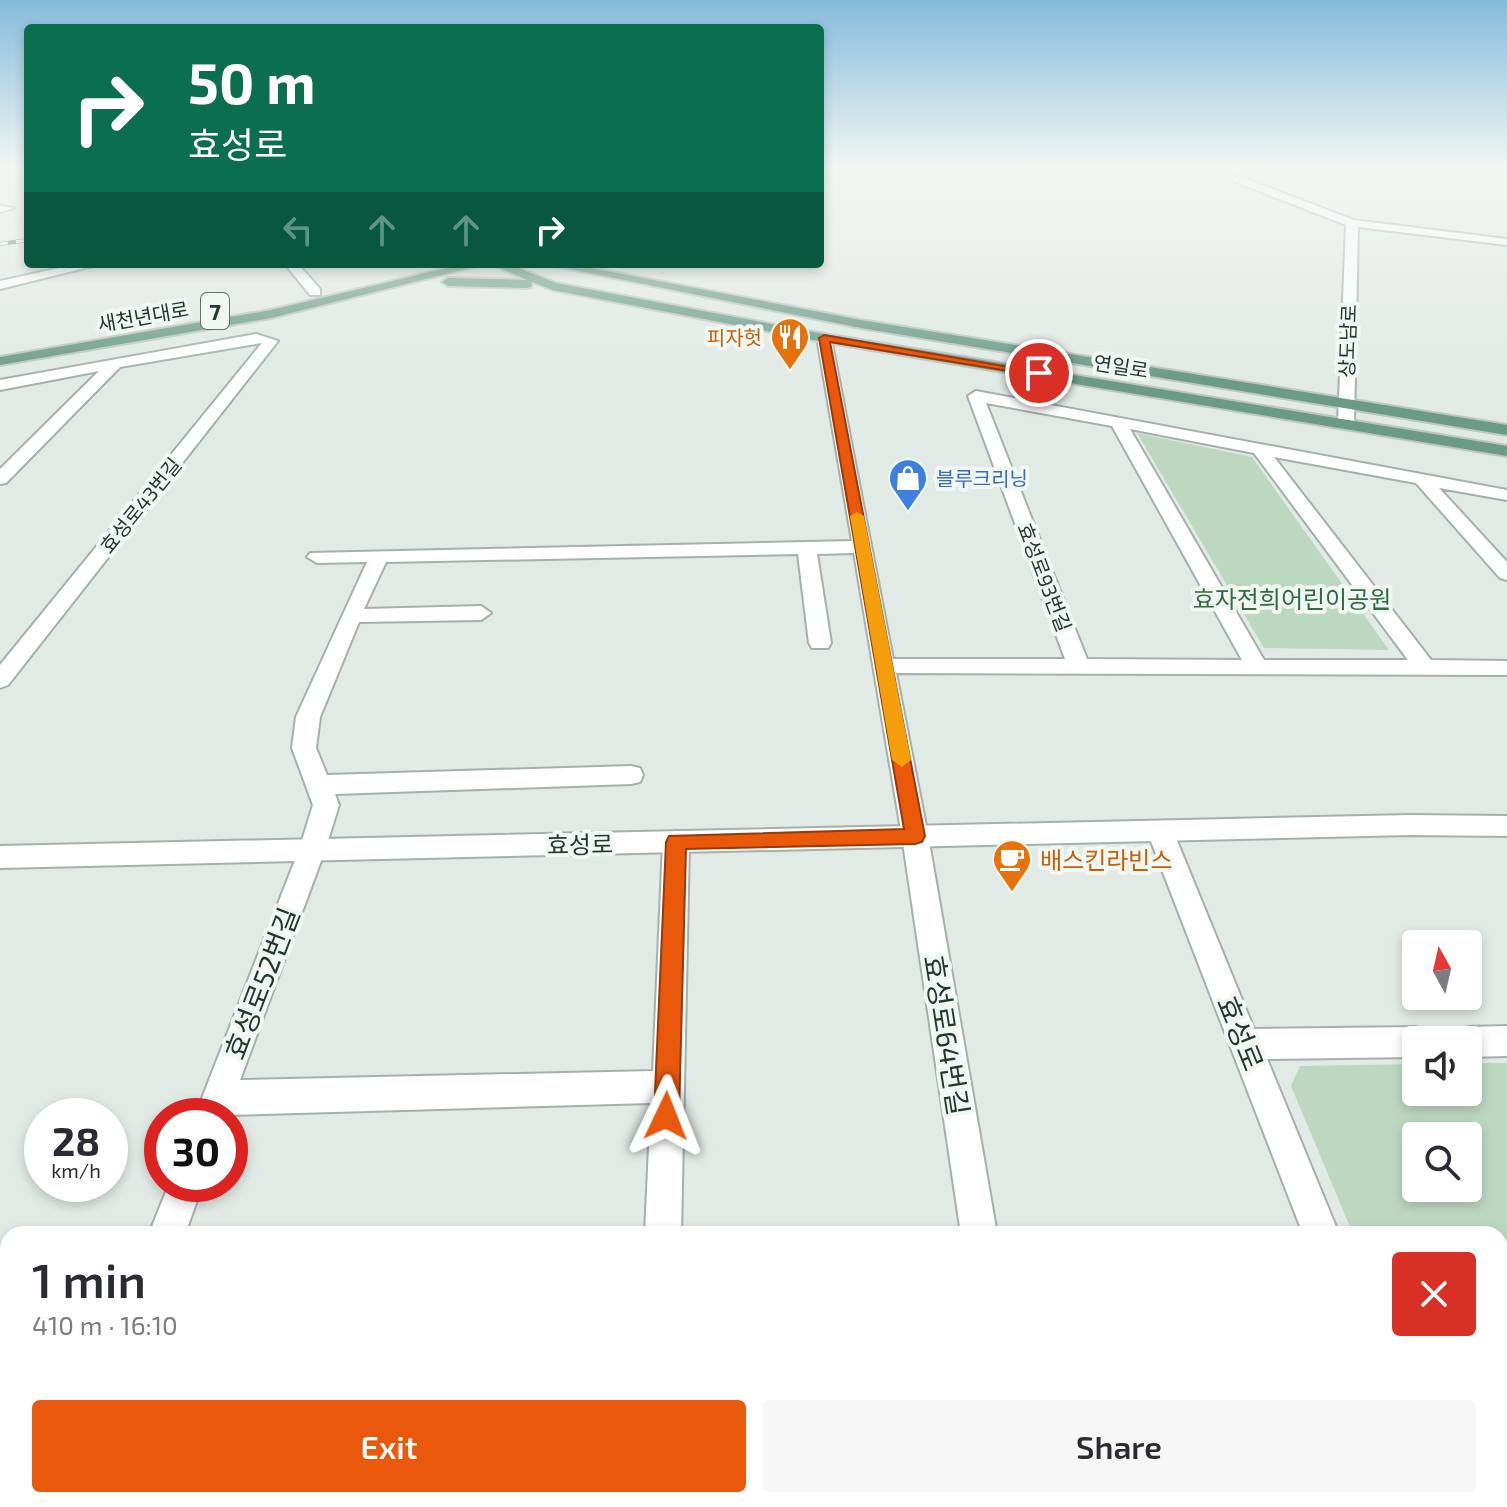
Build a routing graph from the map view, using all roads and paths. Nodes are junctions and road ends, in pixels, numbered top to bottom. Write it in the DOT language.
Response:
graph roads {
  1 [pos="1351,239"];
  2 [pos="1485,239"];
  3 [pos="1507,242"];
  4 [pos="77,268"];
  5 [pos="294,268"];
  6 [pos="412,268"];
  7 [pos="463,268"];
  8 [pos="507,268"];
  9 [pos="579,268"];
  10 [pos="0,285"];
  11 [pos="553,286"];
  12 [pos="382,289"];
  13 [pos="315,292"];
  14 [pos="824,338"];
  15 [pos="0,347"];
  16 [pos="0,361"];
  17 [pos="115,364"];
  18 [pos="0,385"];
  19 [pos="1345,404"];
  20 [pos="1118,423"];
  21 [pos="1346,423"];
  22 [pos="1507,430"];
  23 [pos="1260,449"];
  24 [pos="1507,451"];
  25 [pos="0,479"];
  26 [pos="1422,479"];
  27 [pos="1507,495"];
  28 [pos="862,547"];
  29 [pos="807,548"];
  30 [pos="379,556"];
  31 [pos="317,557"];
  32 [pos="1507,574"];
  33 [pos="481,613"];
  34 [pos="351,616"];
  35 [pos="820,643"];
  36 [pos="885,666"];
  37 [pos="1079,667"];
  38 [pos="1257,667"];
  39 [pos="1425,668"];
  40 [pos="1507,668"];
  41 [pos="0,680"];
  42 [pos="631,775"];
  43 [pos="319,785"];
  44 [pos="1507,826"];
  45 [pos="1160,831"];
  46 [pos="915,836"];
  47 [pos="676,842"];
  48 [pos="312,850"];
  49 [pos="0,857"];
  50 [pos="1507,1041"];
  51 [pos="1402,1042"];
  52 [pos="1482,1042"];
  53 [pos="1245,1044"];
  54 [pos="667,1087"];
  55 [pos="218,1098"];
  56 [pos="248,1106"];
  57 [pos="179,1202"];
  58 [pos="170,1226"];
  59 [pos="663,1226"];
  60 [pos="978,1226"];
  61 [pos="1318,1226"];
  1 -- 19 [label="street, 상도남로"];
  2 -- 3 [label="street"];
  4 -- 10 [label="street"];
  5 -- 13 [label="street"];
  6 -- 13 [label="main road, 새천년대로 / 7"];
  7 -- 12 [label="main road, 새천년대로 / 7"];
  8 -- 11 [label="main road, 연일로"];
  9 -- 19 [label="main road, 연일로"];
  11 -- 12 [label="main road"];
  11 -- 14 [label="main road, 연일로"];
  12 -- 16 [label="main road, 새천년대로 / 7"];
  13 -- 15 [label="main road, 새천년대로 / 7"];
  14 -- 21 [label="main road, 연일로"];
  14 -- 28 [label="street, 효성로64번길"];
  17 -- 18 [label="street"];
  17 -- 25 [label="street"];
  17 -- 41 [label="street, 효성로43번길"];
  19 -- 21 [label="street, 상도남로"];
  19 -- 22 [label="main road, 연일로"];
  20 -- 23 [label="street"];
  20 -- 37 [label="street, 효성로93번길"];
  20 -- 38 [label="street"];
  21 -- 24 [label="main road, 연일로"];
  23 -- 26 [label="street"];
  23 -- 39 [label="street"];
  26 -- 27 [label="street"];
  26 -- 32 [label="street"];
  28 -- 29 [label="street"];
  28 -- 36 [label="street, 효성로64번길"];
  29 -- 30 [label="street"];
  29 -- 35 [label="street"];
  30 -- 31 [label="street"];
  30 -- 34 [label="street, 효성로52번길"];
  33 -- 34 [label="street"];
  34 -- 43 [label="street, 효성로52번길"];
  36 -- 37 [label="street, 효성로93번길"];
  36 -- 46 [label="street, 효성로64번길"];
  37 -- 38 [label="street, 효성로93번길"];
  38 -- 39 [label="street, 효성로93번길"];
  39 -- 40 [label="street, 효성로93번길"];
  42 -- 43 [label="street"];
  43 -- 48 [label="street, 효성로52번길"];
  44 -- 45 [label="street, 효성로"];
  45 -- 46 [label="street, 효성로"];
  45 -- 53 [label="street, 효성로"];
  46 -- 47 [label="street, 효성로"];
  46 -- 60 [label="street, 효성로64번길"];
  47 -- 48 [label="street, 효성로"];
  47 -- 54 [label="street"];
  48 -- 49 [label="street, 효성로"];
  48 -- 55 [label="street, 효성로52번길"];
  50 -- 52 [label="street"];
  51 -- 53 [label="street"];
  53 -- 61 [label="street, 효성로"];
  54 -- 56 [label="street"];
  54 -- 59 [label="street"];
  57 -- 58 [label="street"];
}
